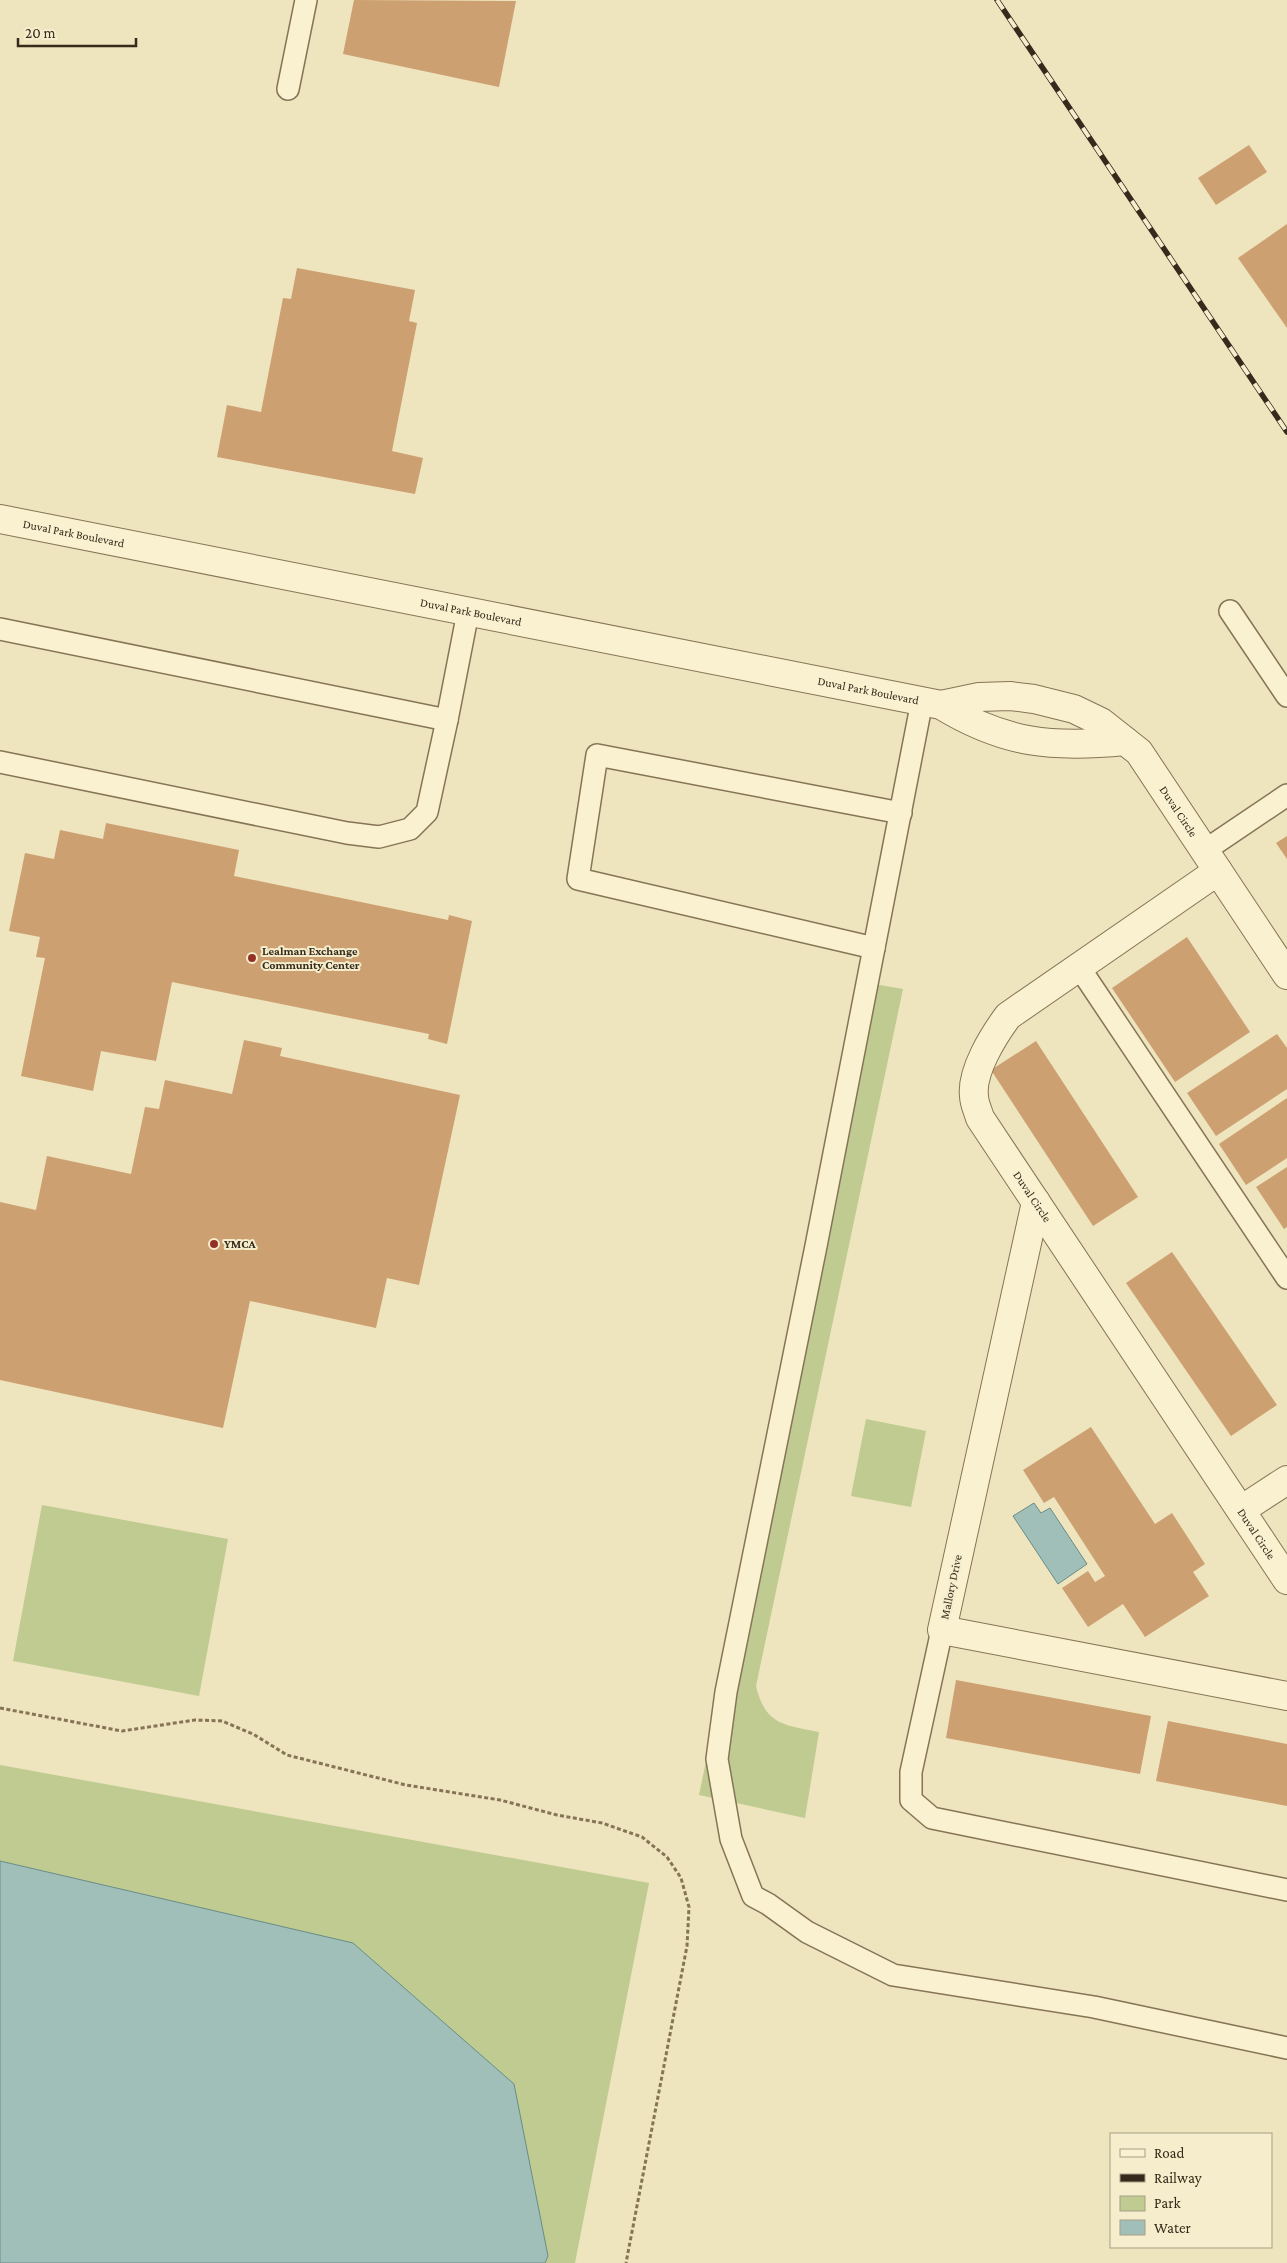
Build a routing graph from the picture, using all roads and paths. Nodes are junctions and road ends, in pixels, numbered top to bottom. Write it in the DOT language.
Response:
graph roads {
  1 [pos="306,0"];
  2 [pos="288,89"];
  3 [pos="0,519"];
  4 [pos="1230,611"];
  5 [pos="468,612"];
  6 [pos="0,629"];
  7 [pos="1287,696"];
  8 [pos="932,703"];
  9 [pos="447,720"];
  10 [pos="1132,747"];
  11 [pos="0,762"];
  12 [pos="1287,795"];
  13 [pos="901,813"];
  14 [pos="1211,861"];
  15 [pos="874,948"];
  16 [pos="1079,967"];
  17 [pos="1287,975"];
  18 [pos="1036,1202"];
  19 [pos="1287,1278"];
  20 [pos="1287,1480"];
  21 [pos="1241,1510"];
  22 [pos="1287,1580"];
  23 [pos="942,1630"];
  24 [pos="1287,1696"];
  25 [pos="0,1708"];
  26 [pos="1287,1890"];
  27 [pos="1287,2048"];
  28 [pos="626,2263"];
  1 -- 2 [label="lane"];
  3 -- 5 [label="street, Duval Park Boulevard"];
  4 -- 7 [label="lane"];
  5 -- 8 [label="street, Duval Park Boulevard"];
  5 -- 9 [label="lane"];
  6 -- 9 [label="lane"];
  8 -- 10 [label="street, Duval Park Boulevard"];
  8 -- 10 [label="street, Duval Park Boulevard"];
  8 -- 13 [label="lane"];
  9 -- 11 [label="lane"];
  10 -- 14 [label="street, Duval Circle"];
  12 -- 14 [label="lane"];
  13 -- 15 [label="lane"];
  13 -- 15 [label="lane"];
  14 -- 16 [label="street, Duval Circle"];
  14 -- 17 [label="street, Duval Circle"];
  15 -- 27 [label="lane"];
  16 -- 18 [label="street, Duval Circle"];
  16 -- 19 [label="lane"];
  18 -- 21 [label="street, Duval Circle"];
  18 -- 23 [label="street, Mallory Drive"];
  20 -- 21 [label="street"];
  21 -- 22 [label="street, Duval Circle"];
  23 -- 24 [label="street, Mallory Drive"];
  23 -- 26 [label="lane"];
  25 -- 28 [label="path"];
}
